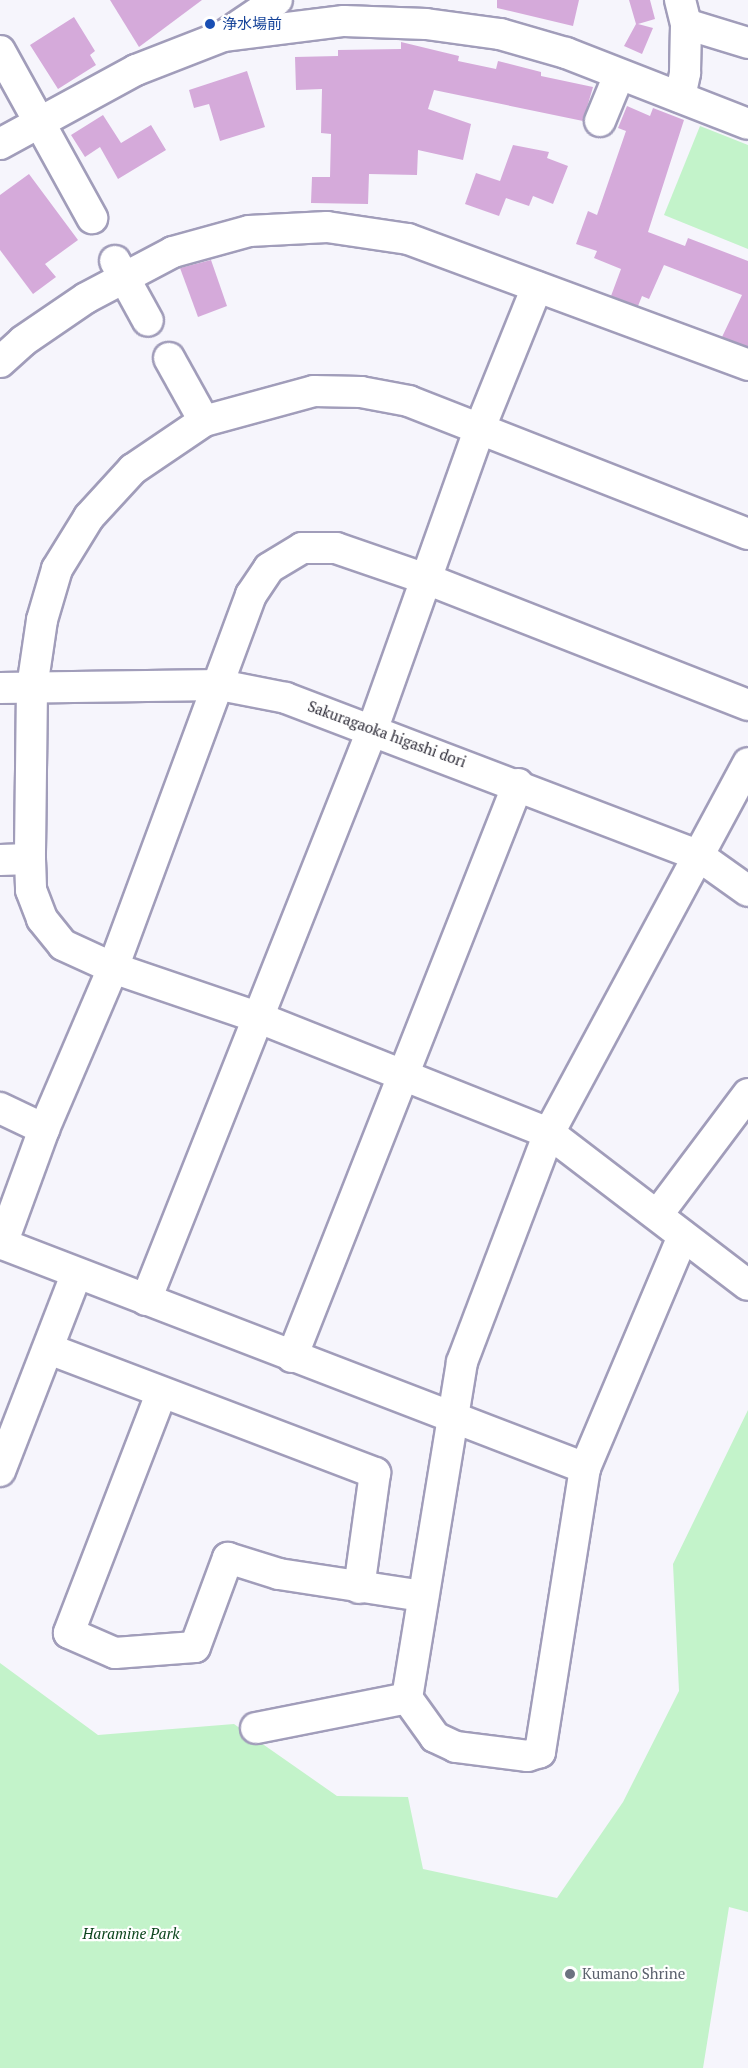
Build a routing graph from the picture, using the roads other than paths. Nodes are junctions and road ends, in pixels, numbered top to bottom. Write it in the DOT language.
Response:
graph roads {
  1 [pos="277,0"];
  2 [pos="339,10"];
  3 [pos="683,12"];
  4 [pos="223,36"];
  5 [pos="748,43"];
  6 [pos="0,51"];
  7 [pos="619,75"];
  8 [pos="680,97"];
  9 [pos="600,121"];
  10 [pos="40,122"];
  11 [pos="748,124"];
  12 [pos="0,144"];
  13 [pos="92,218"];
  14 [pos="119,270"];
  15 [pos="537,287"];
  16 [pos="148,321"];
  17 [pos="170,358"];
  18 [pos="0,363"];
  19 [pos="748,364"];
  20 [pos="204,421"];
  21 [pos="480,428"];
  22 [pos="748,534"];
  23 [pos="429,580"];
  24 [pos="220,685"];
  25 [pos="0,688"];
  26 [pos="32,688"];
  27 [pos="748,705"];
  28 [pos="373,728"];
  29 [pos="748,763"];
  30 [pos="519,784"];
  31 [pos="699,856"];
  32 [pos="30,859"];
  33 [pos="0,860"];
  34 [pos="748,891"];
  35 [pos="113,968"];
  36 [pos="257,1017"];
  37 [pos="406,1076"];
  38 [pos="748,1094"];
  39 [pos="0,1108"];
  40 [pos="44,1129"];
  41 [pos="549,1133"];
  42 [pos="658,1214"];
  43 [pos="683,1236"];
  44 [pos="1,1244"];
  45 [pos="76,1275"];
  46 [pos="748,1285"];
  47 [pos="146,1300"];
  48 [pos="48,1349"];
  49 [pos="292,1358"];
  50 [pos="161,1394"];
  51 [pos="450,1419"];
  52 [pos="585,1468"];
  53 [pos="0,1471"];
  54 [pos="359,1588"];
  55 [pos="423,1596"];
  56 [pos="407,1698"];
  57 [pos="256,1728"];
  1 -- 4 [label="street"];
  2 -- 4 [label="street"];
  2 -- 7 [label="street"];
  3 -- 5 [label="street"];
  3 -- 8 [label="street"];
  4 -- 10 [label="street"];
  6 -- 10 [label="street"];
  7 -- 8 [label="street"];
  7 -- 9 [label="street"];
  8 -- 11 [label="street"];
  10 -- 12 [label="street"];
  10 -- 13 [label="street"];
  14 -- 15 [label="street"];
  14 -- 16 [label="street"];
  14 -- 18 [label="street"];
  15 -- 19 [label="street"];
  15 -- 21 [label="street"];
  17 -- 20 [label="street"];
  20 -- 21 [label="street"];
  20 -- 26 [label="street"];
  21 -- 22 [label="street"];
  21 -- 23 [label="street"];
  23 -- 24 [label="street"];
  23 -- 27 [label="street"];
  23 -- 28 [label="street"];
  24 -- 26 [label="street, Sakuragaoka higashi dori"];
  24 -- 28 [label="street, Sakuragaoka higashi dori"];
  24 -- 35 [label="street"];
  25 -- 26 [label="street, Sakuragaoka higashi dori"];
  26 -- 32 [label="street"];
  28 -- 30 [label="street, Sakuragaoka higashi dori"];
  28 -- 36 [label="street"];
  29 -- 31 [label="street"];
  30 -- 31 [label="street, Sakuragaoka higashi dori"];
  30 -- 37 [label="street"];
  31 -- 34 [label="street, Sakuragaoka higashi dori"];
  31 -- 41 [label="street"];
  32 -- 33 [label="street"];
  32 -- 35 [label="street"];
  35 -- 36 [label="street"];
  35 -- 40 [label="street"];
  36 -- 37 [label="street"];
  36 -- 47 [label="street"];
  37 -- 41 [label="street"];
  37 -- 49 [label="street"];
  38 -- 42 [label="street"];
  39 -- 40 [label="street"];
  40 -- 44 [label="street"];
  41 -- 42 [label="street"];
  41 -- 51 [label="street"];
  42 -- 43 [label="street"];
  43 -- 46 [label="street"];
  43 -- 52 [label="street"];
  44 -- 45 [label="street"];
  45 -- 47 [label="street"];
  45 -- 48 [label="street"];
  47 -- 49 [label="street"];
  48 -- 50 [label="street"];
  48 -- 53 [label="street"];
  49 -- 51 [label="street"];
  50 -- 54 [label="street"];
  50 -- 54 [label="street"];
  51 -- 52 [label="street"];
  51 -- 55 [label="street"];
  52 -- 56 [label="street"];
  54 -- 55 [label="street"];
  55 -- 56 [label="street"];
  56 -- 57 [label="street"];
}
